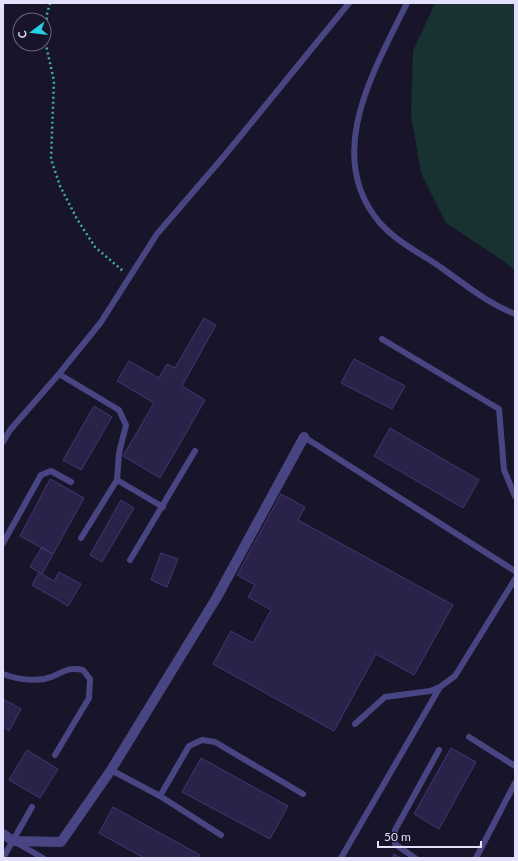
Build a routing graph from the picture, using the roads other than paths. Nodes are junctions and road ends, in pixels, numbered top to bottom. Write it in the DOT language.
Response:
graph roads {
  1 [pos="349,3"];
  2 [pos="407,3"];
  3 [pos="515,314"];
  4 [pos="382,339"];
  5 [pos="59,374"];
  6 [pos="304,437"];
  7 [pos="3,442"];
  8 [pos="195,451"];
  9 [pos="117,480"];
  10 [pos="71,482"];
  11 [pos="515,496"];
  12 [pos="163,507"];
  13 [pos="81,538"];
  14 [pos="3,544"];
  15 [pos="130,560"];
  16 [pos="515,571"];
  17 [pos="515,579"];
  18 [pos="3,674"];
  19 [pos="440,687"];
  20 [pos="355,724"];
  21 [pos="469,737"];
  22 [pos="439,750"];
  23 [pos="55,755"];
  24 [pos="515,766"];
  25 [pos="111,770"];
  26 [pos="515,783"];
  27 [pos="304,794"];
  28 [pos="160,796"];
  29 [pos="32,807"];
  30 [pos="3,834"];
  31 [pos="221,835"];
  32 [pos="13,841"];
  33 [pos="3,858"];
  34 [pos="43,858"];
  35 [pos="341,858"];
  36 [pos="415,858"];
  37 [pos="476,858"];
  1 -- 5 [label="lane"];
  2 -- 3 [label="lane"];
  4 -- 11 [label="lane"];
  5 -- 7 [label="lane"];
  5 -- 9 [label="lane"];
  6 -- 16 [label="lane"];
  6 -- 25 [label="street"];
  8 -- 12 [label="lane"];
  9 -- 12 [label="lane"];
  9 -- 13 [label="lane"];
  10 -- 14 [label="lane"];
  12 -- 15 [label="lane"];
  17 -- 19 [label="lane"];
  18 -- 23 [label="lane"];
  19 -- 20 [label="lane"];
  19 -- 35 [label="lane"];
  21 -- 24 [label="lane"];
  22 -- 36 [label="lane"];
  25 -- 28 [label="lane"];
  25 -- 32 [label="street"];
  26 -- 37 [label="lane"];
  27 -- 28 [label="lane"];
  28 -- 31 [label="lane"];
  29 -- 32 [label="lane"];
  30 -- 32 [label="street"];
  32 -- 33 [label="lane"];
  32 -- 34 [label="lane"];
}
